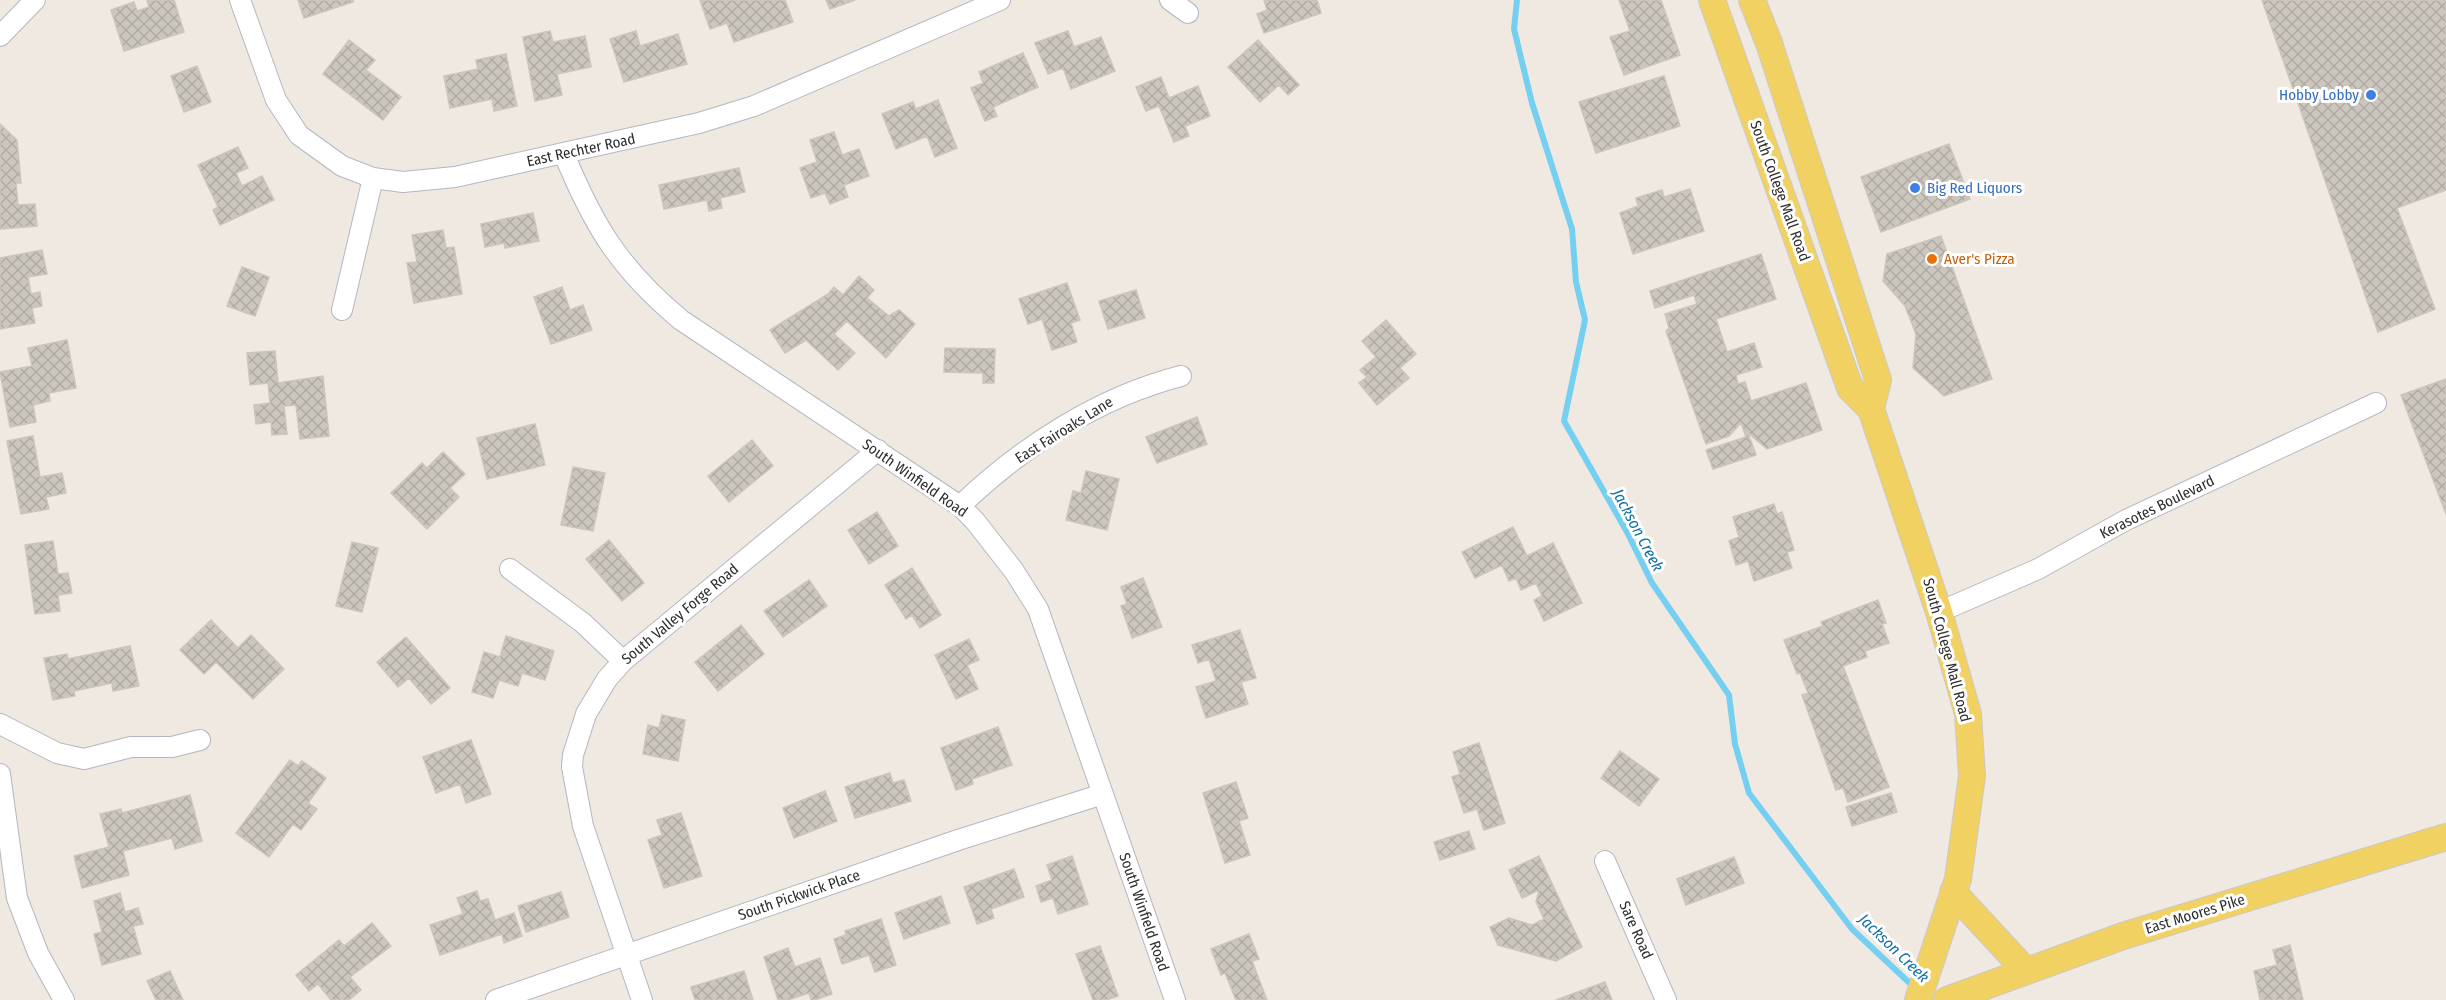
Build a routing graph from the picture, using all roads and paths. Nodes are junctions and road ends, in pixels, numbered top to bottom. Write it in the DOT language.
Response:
graph roads {
  1 [pos="35,0"];
  2 [pos="240,0"];
  3 [pos="1000,0"];
  4 [pos="1170,0"];
  5 [pos="1712,0"];
  6 [pos="1752,0"];
  7 [pos="1188,13"];
  8 [pos="0,36"];
  9 [pos="1769,43"];
  10 [pos="1732,56"];
  11 [pos="564,154"];
  12 [pos="373,178"];
  13 [pos="342,310"];
  14 [pos="1181,376"];
  15 [pos="2376,403"];
  16 [pos="1871,409"];
  17 [pos="878,450"];
  18 [pos="960,506"];
  19 [pos="510,569"];
  20 [pos="1939,612"];
  21 [pos="623,661"];
  22 [pos="0,724"];
  23 [pos="200,740"];
  24 [pos="0,774"];
  25 [pos="1103,794"];
  26 [pos="2446,837"];
  27 [pos="1605,861"];
  28 [pos="1953,892"];
  29 [pos="627,957"];
  30 [pos="2026,971"];
  31 [pos="1956,997"];
  32 [pos="64,1000"];
  33 [pos="496,1000"];
  34 [pos="642,1000"];
  35 [pos="1175,1000"];
  36 [pos="1666,1000"];
  37 [pos="1918,1000"];
  1 -- 8 [label="street"];
  2 -- 12 [label="street, East Rechter Road"];
  3 -- 11 [label="street, East Rechter Road"];
  4 -- 7 [label="street"];
  5 -- 10 [label="main road, South College Mall Road"];
  6 -- 9 [label="main road"];
  9 -- 10 [label="main road"];
  9 -- 16 [label="main road"];
  10 -- 16 [label="main road, South College Mall Road"];
  11 -- 12 [label="street, East Rechter Road"];
  11 -- 17 [label="street, South Winfield Road"];
  12 -- 13 [label="street"];
  14 -- 18 [label="street, East Fairoaks Lane"];
  15 -- 20 [label="street, Kerasotes Boulevard"];
  16 -- 20 [label="main road, South College Mall Road"];
  17 -- 18 [label="street, South Winfield Road"];
  17 -- 21 [label="street, South Valley Forge Road"];
  18 -- 25 [label="street, South Winfield Road"];
  19 -- 21 [label="street"];
  20 -- 28 [label="main road, South College Mall Road"];
  21 -- 29 [label="street, South Valley Forge Road"];
  22 -- 23 [label="street"];
  24 -- 32 [label="street"];
  25 -- 29 [label="street, South Pickwick Place"];
  25 -- 35 [label="street, South Winfield Road"];
  26 -- 30 [label="main road, East Moores Pike"];
  27 -- 36 [label="street, Sare Road"];
  28 -- 30 [label="main road"];
  28 -- 37 [label="main road, South College Mall Road"];
  29 -- 33 [label="street, South Pickwick Place"];
  29 -- 34 [label="street, South Valley Forge Road"];
  30 -- 31 [label="main road, East Moores Pike"];
}
